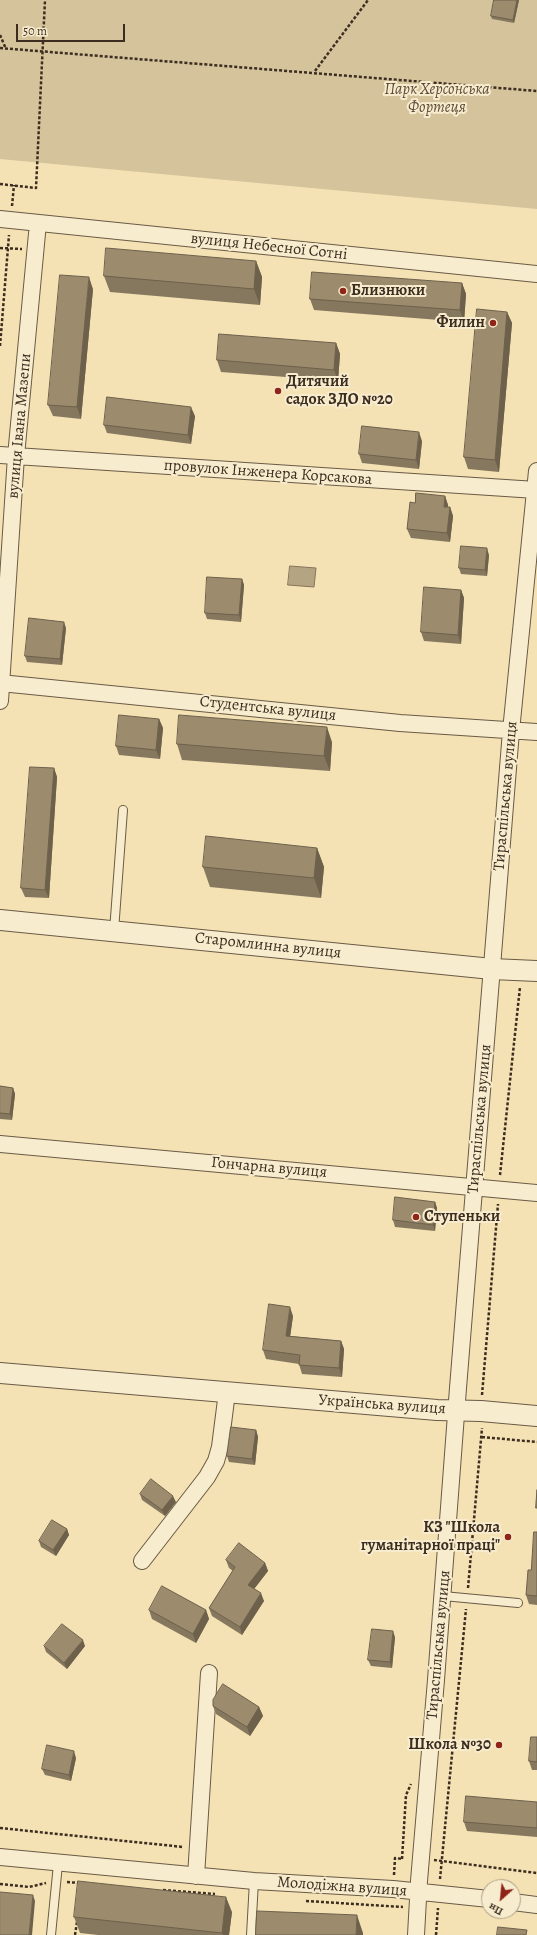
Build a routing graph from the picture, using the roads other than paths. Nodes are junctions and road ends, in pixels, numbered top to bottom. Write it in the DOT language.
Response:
graph roads {
  1 [pos="5,220"];
  2 [pos="38,223"];
  3 [pos="537,274"];
  4 [pos="0,455"];
  5 [pos="16,456"];
  6 [pos="537,471"];
  7 [pos="536,490"];
  8 [pos="1,683"];
  9 [pos="0,701"];
  10 [pos="511,731"];
  11 [pos="537,732"];
  12 [pos="123,810"];
  13 [pos="0,920"];
  14 [pos="114,931"];
  15 [pos="492,969"];
  16 [pos="537,972"];
  17 [pos="0,1144"];
  18 [pos="475,1186"];
  19 [pos="537,1193"];
  20 [pos="0,1373"];
  21 [pos="227,1392"];
  22 [pos="456,1411"];
  23 [pos="537,1416"];
  24 [pos="142,1561"];
  25 [pos="443,1596"];
  26 [pos="518,1604"];
  27 [pos="209,1673"];
  28 [pos="0,1857"];
  29 [pos="58,1864"];
  30 [pos="196,1876"];
  31 [pos="254,1881"];
  32 [pos="418,1893"];
  33 [pos="481,1898"];
  34 [pos="521,1903"];
  35 [pos="537,1905"];
  36 [pos="51,1935"];
  37 [pos="251,1935"];
  38 [pos="416,1935"];
  1 -- 2 [label="street, вулиця Небесної Сотні"];
  2 -- 3 [label="street, вулиця Небесної Сотні"];
  2 -- 5 [label="street, вулиця Івана Мазепи"];
  4 -- 5 [label="street, провулок Інженера Корсакова"];
  5 -- 7 [label="street, провулок Інженера Корсакова"];
  5 -- 8 [label="street, вулиця Івана Мазепи"];
  6 -- 7 [label="street, Тираспільська вулиця"];
  7 -- 10 [label="street, Тираспільська вулиця"];
  8 -- 9 [label="street, вулиця Івана Мазепи"];
  8 -- 10 [label="street, Студентська вулиця"];
  10 -- 11 [label="street, Студентська вулиця"];
  10 -- 15 [label="street, Тираспільська вулиця"];
  12 -- 14 [label="lane"];
  13 -- 14 [label="street, Старомлинна вулиця"];
  14 -- 15 [label="street, Старомлинна вулиця"];
  15 -- 16 [label="street, Старомлинна вулиця"];
  15 -- 18 [label="street, Тираспільська вулиця"];
  17 -- 18 [label="street, Гончарна вулиця"];
  18 -- 19 [label="street, Гончарна вулиця"];
  18 -- 22 [label="street, Тираспільська вулиця"];
  20 -- 21 [label="street, Українська вулиця"];
  21 -- 22 [label="street, Українська вулиця"];
  21 -- 24 [label="street"];
  22 -- 23 [label="street, Українська вулиця"];
  22 -- 25 [label="street, Тираспільська вулиця"];
  25 -- 26 [label="lane"];
  25 -- 32 [label="street, Тираспільська вулиця"];
  27 -- 30 [label="street"];
  28 -- 29 [label="street, Молодіжна вулиця"];
  29 -- 30 [label="street, Молодіжна вулиця"];
  29 -- 36 [label="lane"];
  30 -- 31 [label="street, Молодіжна вулиця"];
  31 -- 32 [label="street, Молодіжна вулиця"];
  31 -- 37 [label="lane"];
  32 -- 33 [label="street, Молодіжна вулиця"];
  32 -- 38 [label="street, Тираспільська вулиця"];
  34 -- 35 [label="street"];
}
